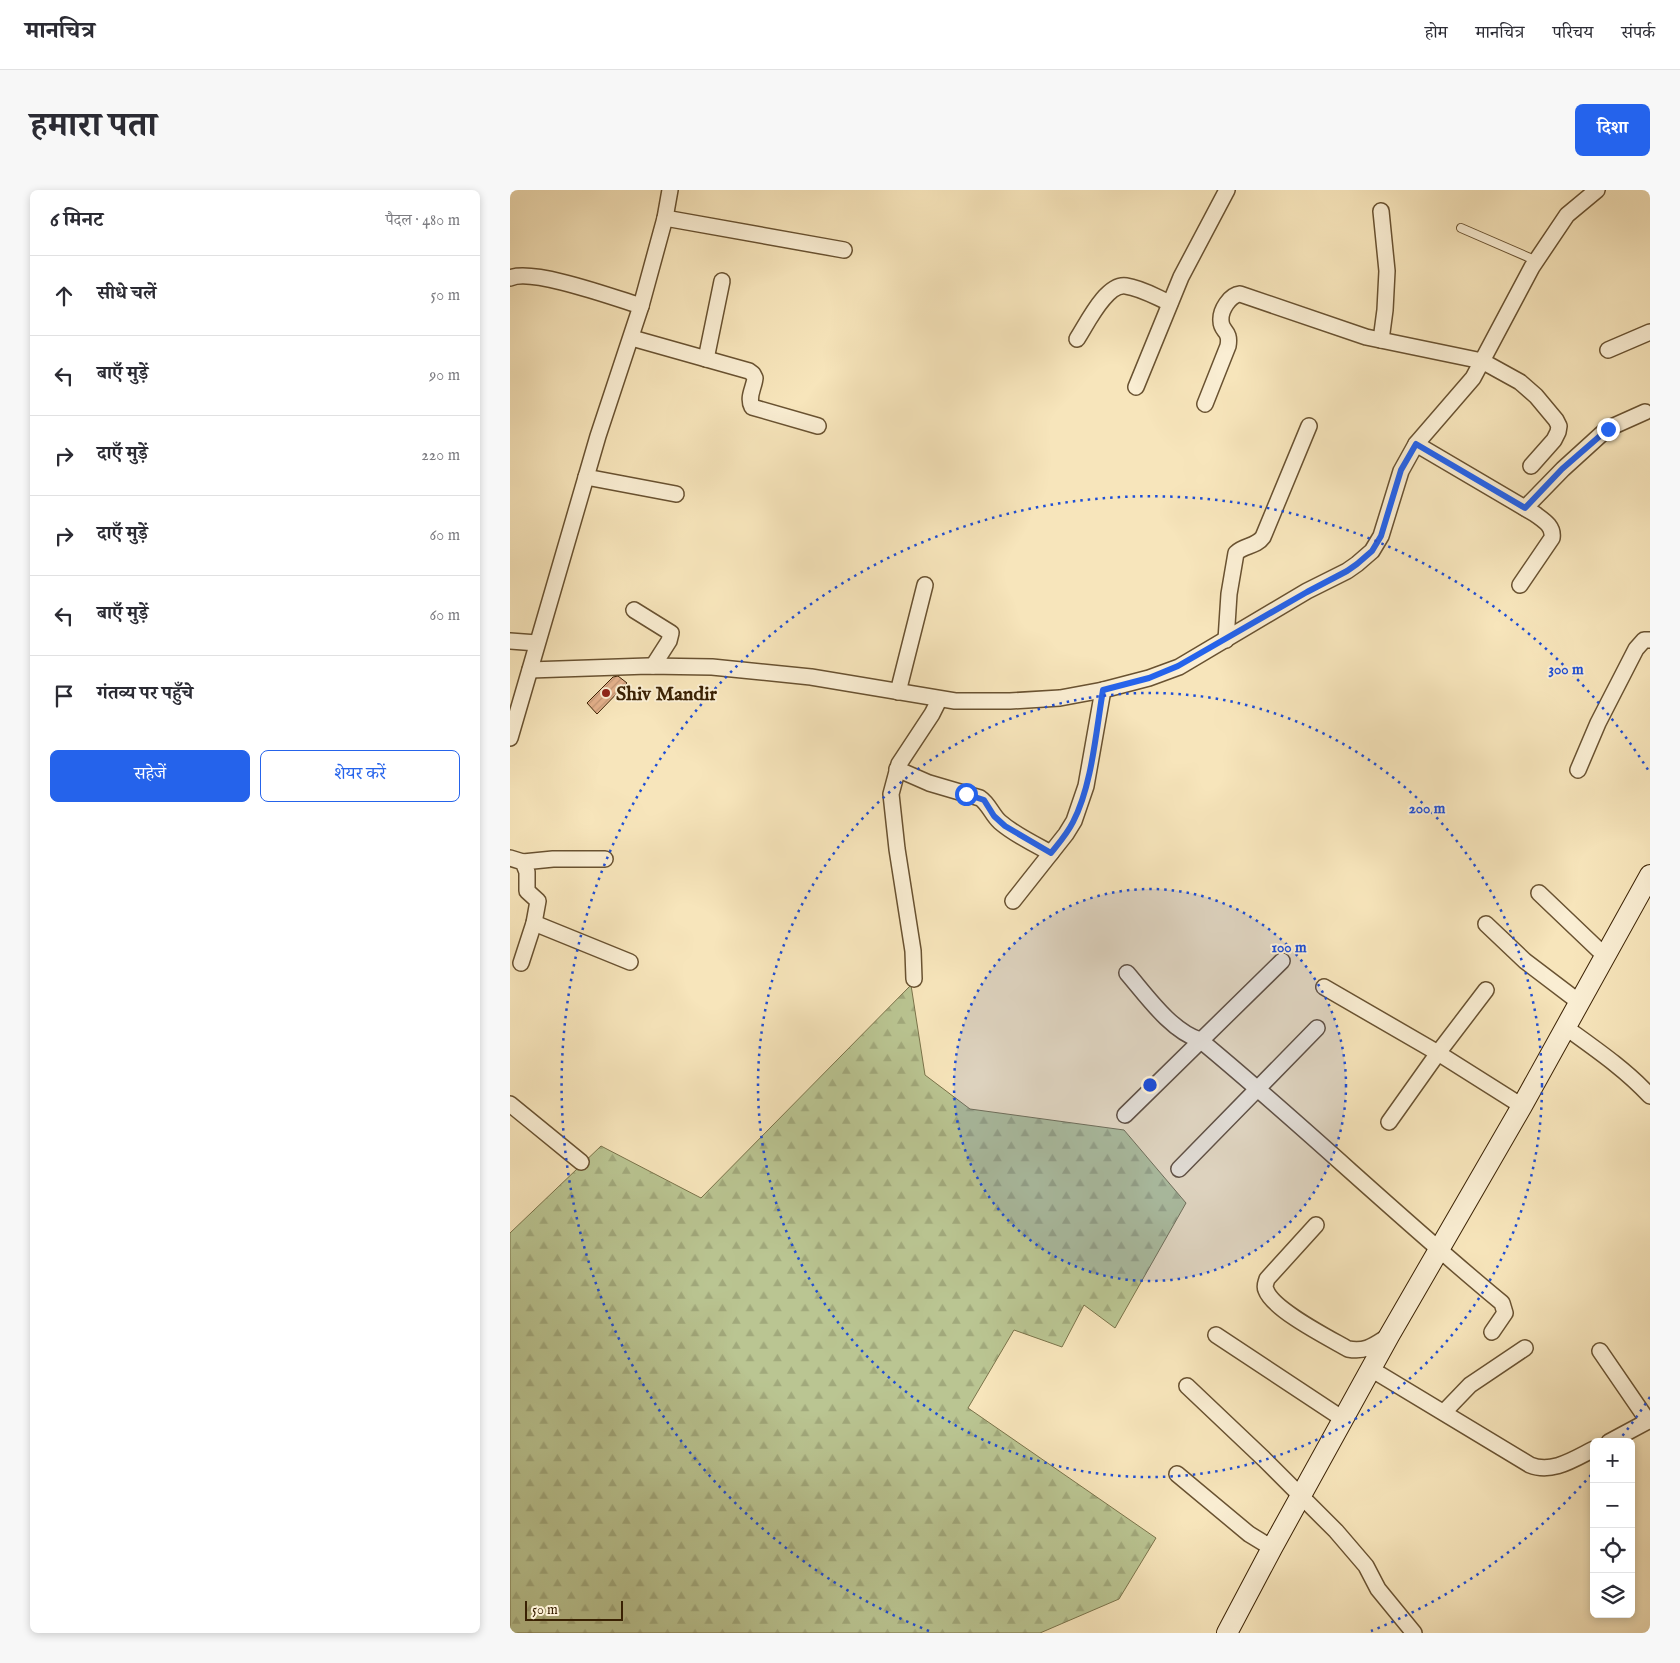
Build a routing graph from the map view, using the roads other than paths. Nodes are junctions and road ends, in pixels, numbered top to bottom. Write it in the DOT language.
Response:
graph roads {
  1 [pos="670,190"];
  2 [pos="1226,190"];
  3 [pos="1597,190"];
  4 [pos="1381,211"];
  5 [pos="665,218"];
  6 [pos="1461,228"];
  7 [pos="844,250"];
  8 [pos="1537,261"];
  9 [pos="510,278"];
  10 [pos="722,281"];
  11 [pos="1170,303"];
  12 [pos="641,306"];
  13 [pos="1650,332"];
  14 [pos="632,338"];
  15 [pos="1077,338"];
  16 [pos="1381,340"];
  17 [pos="1608,350"];
  18 [pos="706,359"];
  19 [pos="1482,361"];
  20 [pos="1136,387"];
  21 [pos="1204,404"];
  22 [pos="1645,412"];
  23 [pos="818,426"];
  24 [pos="1309,426"];
  25 [pos="1416,444"];
  26 [pos="1531,466"];
  27 [pos="586,477"];
  28 [pos="676,494"];
  29 [pos="1525,508"];
  30 [pos="926,585"];
  31 [pos="1520,585"];
  32 [pos="634,610"];
  33 [pos="1226,640"];
  34 [pos="1650,640"];
  35 [pos="510,641"];
  36 [pos="537,643"];
  37 [pos="653,666"];
  38 [pos="530,670"];
  39 [pos="1103,690"];
  40 [pos="898,692"];
  41 [pos="939,700"];
  42 [pos="510,738"];
  43 [pos="897,769"];
  44 [pos="1578,770"];
  45 [pos="1051,853"];
  46 [pos="605,859"];
  47 [pos="517,860"];
  48 [pos="1650,875"];
  49 [pos="1539,893"];
  50 [pos="1013,901"];
  51 [pos="534,922"];
  52 [pos="1486,924"];
  53 [pos="1604,955"];
  54 [pos="1282,961"];
  55 [pos="630,962"];
  56 [pos="521,963"];
  57 [pos="1127,972"];
  58 [pos="914,979"];
  59 [pos="1324,987"];
  60 [pos="1486,990"];
  61 [pos="1579,1002"];
  62 [pos="1565,1027"];
  63 [pos="1317,1028"];
  64 [pos="1200,1040"];
  65 [pos="1438,1053"];
  66 [pos="1259,1088"];
  67 [pos="1650,1096"];
  68 [pos="510,1104"];
  69 [pos="1522,1106"];
  70 [pos="1124,1115"];
  71 [pos="1388,1122"];
  72 [pos="581,1162"];
  73 [pos="1179,1169"];
  74 [pos="1316,1225"];
  75 [pos="1437,1250"];
  76 [pos="1492,1332"];
  77 [pos="1216,1335"];
  78 [pos="1389,1336"];
  79 [pos="1525,1348"];
  80 [pos="1600,1352"];
  81 [pos="1371,1369"];
  82 [pos="1187,1386"];
  83 [pos="1444,1412"];
  84 [pos="1343,1419"];
  85 [pos="1649,1421"];
  86 [pos="1617,1438"];
  87 [pos="1590,1452"];
  88 [pos="1177,1474"];
  89 [pos="1301,1496"];
  90 [pos="1272,1548"];
  91 [pos="1228,1633"];
  92 [pos="1414,1633"];
  1 -- 5 [label="street"];
  2 -- 11 [label="street"];
  3 -- 8 [label="street"];
  4 -- 16 [label="street"];
  5 -- 7 [label="street"];
  5 -- 12 [label="street"];
  6 -- 8 [label="lane"];
  8 -- 19 [label="street"];
  9 -- 12 [label="street"];
  10 -- 18 [label="street"];
  11 -- 15 [label="street"];
  11 -- 20 [label="street"];
  12 -- 14 [label="street"];
  13 -- 17 [label="street"];
  14 -- 18 [label="street"];
  14 -- 27 [label="street"];
  16 -- 19 [label="street"];
  16 -- 21 [label="street"];
  18 -- 23 [label="street"];
  19 -- 25 [label="street"];
  19 -- 26 [label="street"];
  22 -- 29 [label="street"];
  24 -- 33 [label="street"];
  25 -- 29 [label="street"];
  25 -- 33 [label="street"];
  27 -- 28 [label="street"];
  27 -- 36 [label="street"];
  29 -- 31 [label="street"];
  30 -- 40 [label="street"];
  32 -- 37 [label="street"];
  33 -- 39 [label="street"];
  34 -- 44 [label="street"];
  35 -- 36 [label="street"];
  36 -- 38 [label="street"];
  37 -- 38 [label="street"];
  37 -- 40 [label="street"];
  38 -- 42 [label="street"];
  39 -- 41 [label="street"];
  39 -- 45 [label="street"];
  40 -- 41 [label="street"];
  41 -- 43 [label="street"];
  43 -- 45 [label="street"];
  43 -- 58 [label="street"];
  45 -- 50 [label="street"];
  46 -- 47 [label="street"];
  47 -- 51 [label="street"];
  48 -- 53 [label="street"];
  49 -- 53 [label="street"];
  51 -- 55 [label="street"];
  51 -- 56 [label="street"];
  52 -- 61 [label="street"];
  53 -- 61 [label="street"];
  54 -- 64 [label="street"];
  57 -- 64 [label="street"];
  59 -- 65 [label="street"];
  60 -- 65 [label="street"];
  61 -- 62 [label="street"];
  62 -- 67 [label="street"];
  62 -- 69 [label="street"];
  63 -- 66 [label="street"];
  64 -- 66 [label="street"];
  64 -- 70 [label="street"];
  65 -- 69 [label="street"];
  65 -- 71 [label="street"];
  66 -- 73 [label="street"];
  66 -- 75 [label="street"];
  68 -- 72 [label="street"];
  69 -- 75 [label="street"];
  74 -- 78 [label="street"];
  75 -- 76 [label="street"];
  75 -- 78 [label="street"];
  77 -- 84 [label="street"];
  78 -- 81 [label="street"];
  79 -- 83 [label="street"];
  80 -- 85 [label="street"];
  81 -- 83 [label="street"];
  81 -- 84 [label="street"];
  82 -- 89 [label="street"];
  83 -- 87 [label="street"];
  84 -- 89 [label="street"];
  85 -- 86 [label="street"];
  88 -- 90 [label="street"];
  89 -- 90 [label="street"];
  89 -- 92 [label="street"];
  90 -- 91 [label="street"];
}
